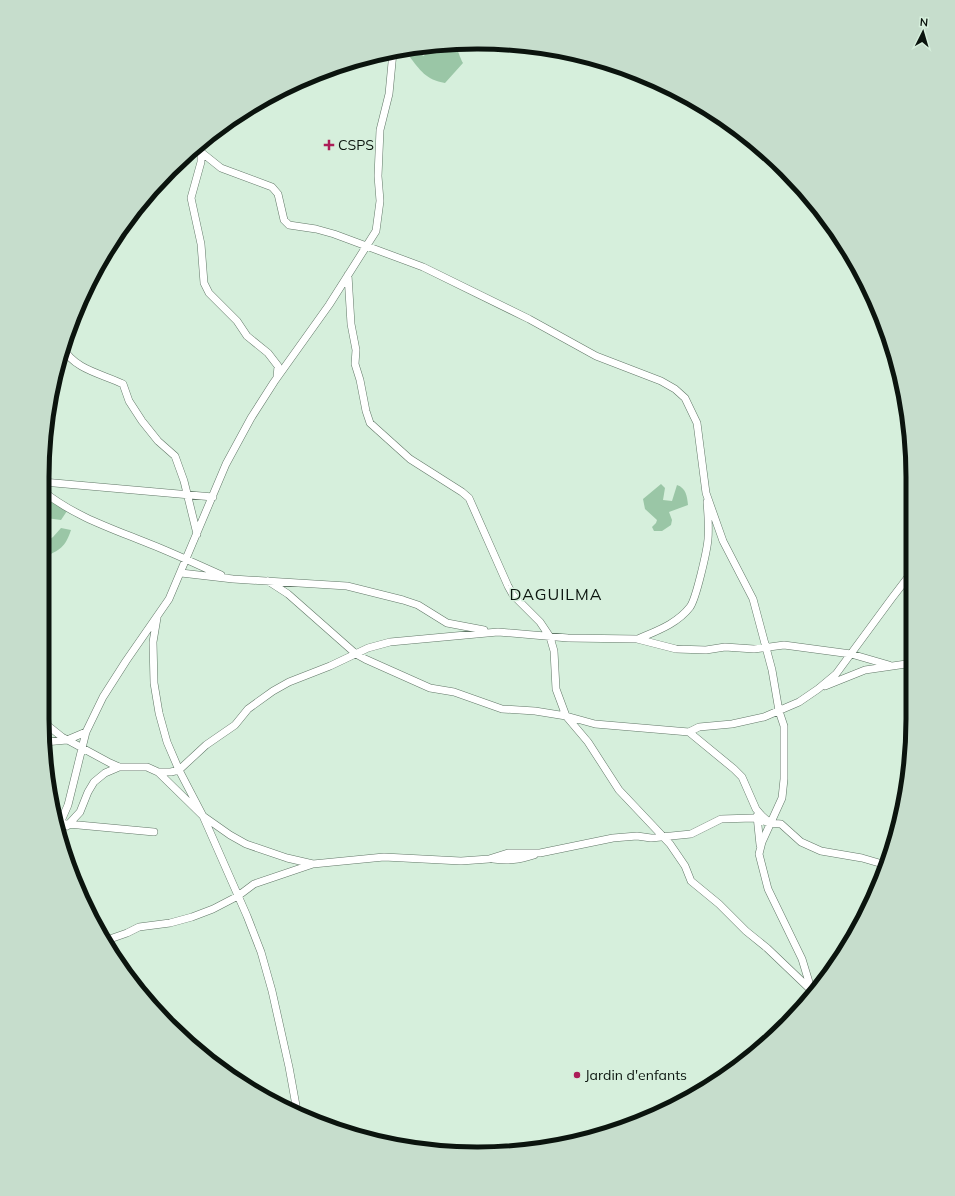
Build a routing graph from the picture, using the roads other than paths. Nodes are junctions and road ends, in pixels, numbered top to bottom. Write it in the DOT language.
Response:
graph roads {
  1 [pos="392,57"];
  2 [pos="201,152"];
  3 [pos="367,246"];
  4 [pos="348,275"];
  5 [pos="67,355"];
  6 [pos="277,377"];
  7 [pos="49,483"];
  8 [pos="706,493"];
  9 [pos="187,495"];
  10 [pos="49,496"];
  11 [pos="213,497"];
  12 [pos="197,535"];
  13 [pos="186,559"];
  14 [pos="180,573"];
  15 [pos="227,578"];
  16 [pos="906,580"];
  17 [pos="268,581"];
  18 [pos="158,615"];
  19 [pos="498,632"];
  20 [pos="550,637"];
  21 [pos="637,639"];
  22 [pos="765,648"];
  23 [pos="356,654"];
  24 [pos="851,654"];
  25 [pos="906,664"];
  26 [pos="889,665"];
  27 [pos="818,689"];
  28 [pos="779,711"];
  29 [pos="566,716"];
  30 [pos="49,727"];
  31 [pos="86,732"];
  32 [pos="689,732"];
  33 [pos="67,740"];
  34 [pos="50,742"];
  35 [pos="81,748"];
  36 [pos="119,767"];
  37 [pos="179,770"];
  38 [pos="158,772"];
  39 [pos="754,804"];
  40 [pos="202,816"];
  41 [pos="61,818"];
  42 [pos="757,819"];
  43 [pos="770,823"];
  44 [pos="63,824"];
  45 [pos="68,824"];
  46 [pos="64,828"];
  47 [pos="154,832"];
  48 [pos="664,836"];
  49 [pos="760,848"];
  50 [pos="880,863"];
  51 [pos="313,864"];
  52 [pos="238,896"];
  53 [pos="110,939"];
  54 [pos="811,987"];
  55 [pos="809,989"];
  56 [pos="296,1106"];
  1 -- 3 [label="street"];
  2 -- 3 [label="street"];
  2 -- 6 [label="street"];
  3 -- 4 [label="street"];
  3 -- 8 [label="street"];
  4 -- 6 [label="street"];
  4 -- 20 [label="street"];
  5 -- 9 [label="street"];
  6 -- 11 [label="street"];
  7 -- 9 [label="street"];
  8 -- 21 [label="street"];
  8 -- 22 [label="street"];
  9 -- 11 [label="street"];
  9 -- 12 [label="street"];
  10 -- 13 [label="street"];
  11 -- 12 [label="street"];
  12 -- 13 [label="street"];
  13 -- 14 [label="street"];
  13 -- 15 [label="street"];
  14 -- 15 [label="street"];
  14 -- 18 [label="street"];
  15 -- 17 [label="street"];
  16 -- 24 [label="street"];
  17 -- 19 [label="street"];
  17 -- 23 [label="street"];
  18 -- 31 [label="street"];
  18 -- 37 [label="street"];
  19 -- 20 [label="street"];
  19 -- 23 [label="street"];
  20 -- 21 [label="street"];
  20 -- 29 [label="street"];
  21 -- 22 [label="street"];
  22 -- 24 [label="street"];
  22 -- 28 [label="street"];
  23 -- 29 [label="street"];
  23 -- 37 [label="street"];
  24 -- 26 [label="street"];
  24 -- 27 [label="street"];
  25 -- 26 [label="street"];
  26 -- 27 [label="street"];
  27 -- 28 [label="street"];
  28 -- 32 [label="street"];
  28 -- 43 [label="street"];
  29 -- 32 [label="street"];
  29 -- 48 [label="street"];
  30 -- 33 [label="street"];
  31 -- 33 [label="street"];
  31 -- 35 [label="street"];
  32 -- 39 [label="street"];
  33 -- 34 [label="street"];
  33 -- 35 [label="street"];
  35 -- 36 [label="street"];
  35 -- 41 [label="street"];
  36 -- 38 [label="street"];
  36 -- 45 [label="street"];
  37 -- 38 [label="street"];
  37 -- 40 [label="street"];
  38 -- 40 [label="street"];
  39 -- 42 [label="street"];
  39 -- 43 [label="street"];
  40 -- 51 [label="street"];
  40 -- 52 [label="street"];
  42 -- 43 [label="street"];
  42 -- 48 [label="street"];
  42 -- 49 [label="street"];
  43 -- 49 [label="street"];
  43 -- 50 [label="street"];
  44 -- 45 [label="street"];
  45 -- 46 [label="street"];
  45 -- 47 [label="street"];
  48 -- 51 [label="street"];
  48 -- 55 [label="street"];
  49 -- 54 [label="street"];
  51 -- 52 [label="street"];
  52 -- 53 [label="street"];
  52 -- 56 [label="street"];
}
